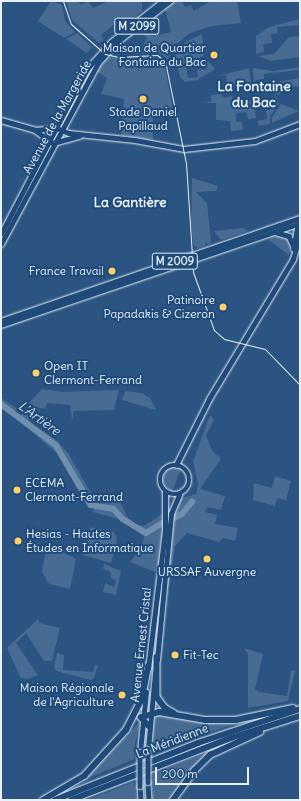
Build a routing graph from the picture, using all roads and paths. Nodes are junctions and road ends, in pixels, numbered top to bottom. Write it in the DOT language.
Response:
graph roads {
  1 [pos="163,1"];
  2 [pos="170,1"];
  3 [pos="1,120"];
  4 [pos="300,124"];
  5 [pos="50,128"];
  6 [pos="35,130"];
  7 [pos="60,130"];
  8 [pos="83,136"];
  9 [pos="49,141"];
  10 [pos="61,143"];
  11 [pos="300,217"];
  12 [pos="299,224"];
  13 [pos="275,232"];
  14 [pos="1,234"];
  15 [pos="300,235"];
  16 [pos="1,244"];
  17 [pos="293,248"];
  18 [pos="290,263"];
  19 [pos="1,321"];
  20 [pos="1,325"];
  21 [pos="176,465"];
  22 [pos="165,492"];
  23 [pos="179,495"];
  24 [pos="157,657"];
  25 [pos="148,667"];
  26 [pos="300,709"];
  27 [pos="150,714"];
  28 [pos="300,716"];
  29 [pos="143,717"];
  30 [pos="181,717"];
  31 [pos="280,722"];
  32 [pos="149,726"];
  33 [pos="126,730"];
  34 [pos="44,800"];
  35 [pos="55,800"];
  36 [pos="71,800"];
  37 [pos="141,800"];
  38 [pos="149,800"];
  39 [pos="174,800"];
  1 -- 7 [label="main road, Avenue de la Margeride / M 2099"];
  2 -- 7 [label="main road, Avenue de la Margeride / M 2099"];
  3 -- 6 [label="main road"];
  4 -- 8 [label="main road"];
  5 -- 6 [label="main road"];
  5 -- 7 [label="main road"];
  5 -- 9 [label="main road"];
  6 -- 9 [label="main road"];
  7 -- 8 [label="main road"];
  7 -- 9 [label="main road, Avenue de la Margeride / M 2099"];
  7 -- 10 [label="main road"];
  8 -- 10 [label="main road"];
  9 -- 10 [label="main road"];
  9 -- 14 [label="main road, Avenue de la Margeride / M 2099"];
  9 -- 16 [label="main road, Avenue de la Margeride / M 2099"];
  11 -- 12 [label="main road"];
  11 -- 19 [label="main road, M 2009"];
  12 -- 13 [label="main road, M 2009"];
  12 -- 17 [label="main road"];
  13 -- 17 [label="main road"];
  13 -- 20 [label="main road, M 2009"];
  15 -- 18 [label="main road"];
  17 -- 18 [label="main road"];
  18 -- 21 [label="main road"];
  21 -- 22 [label="main road"];
  21 -- 23 [label="main road"];
  22 -- 23 [label="main road"];
  22 -- 25 [label="main road, Avenue Ernest Cristal"];
  23 -- 24 [label="main road, Avenue Ernest Cristal"];
  24 -- 27 [label="main road, Avenue Ernest Cristal"];
  24 -- 30 [label="highway"];
  25 -- 29 [label="main road, Avenue Ernest Cristal"];
  25 -- 33 [label="highway"];
  26 -- 30 [label="highway"];
  26 -- 35 [label="highway, La Méridienne"];
  27 -- 29 [label="highway"];
  27 -- 30 [label="highway"];
  27 -- 32 [label="main road, Avenue Ernest Cristal"];
  28 -- 31 [label="highway, La Méridienne"];
  29 -- 32 [label="highway"];
  29 -- 33 [label="highway"];
  29 -- 37 [label="main road, Avenue Ernest Cristal, bridge"];
  31 -- 36 [label="highway, La Méridienne"];
  31 -- 39 [label="highway"];
  32 -- 38 [label="main road, Avenue Ernest Cristal, bridge"];
  33 -- 34 [label="highway"];
}
